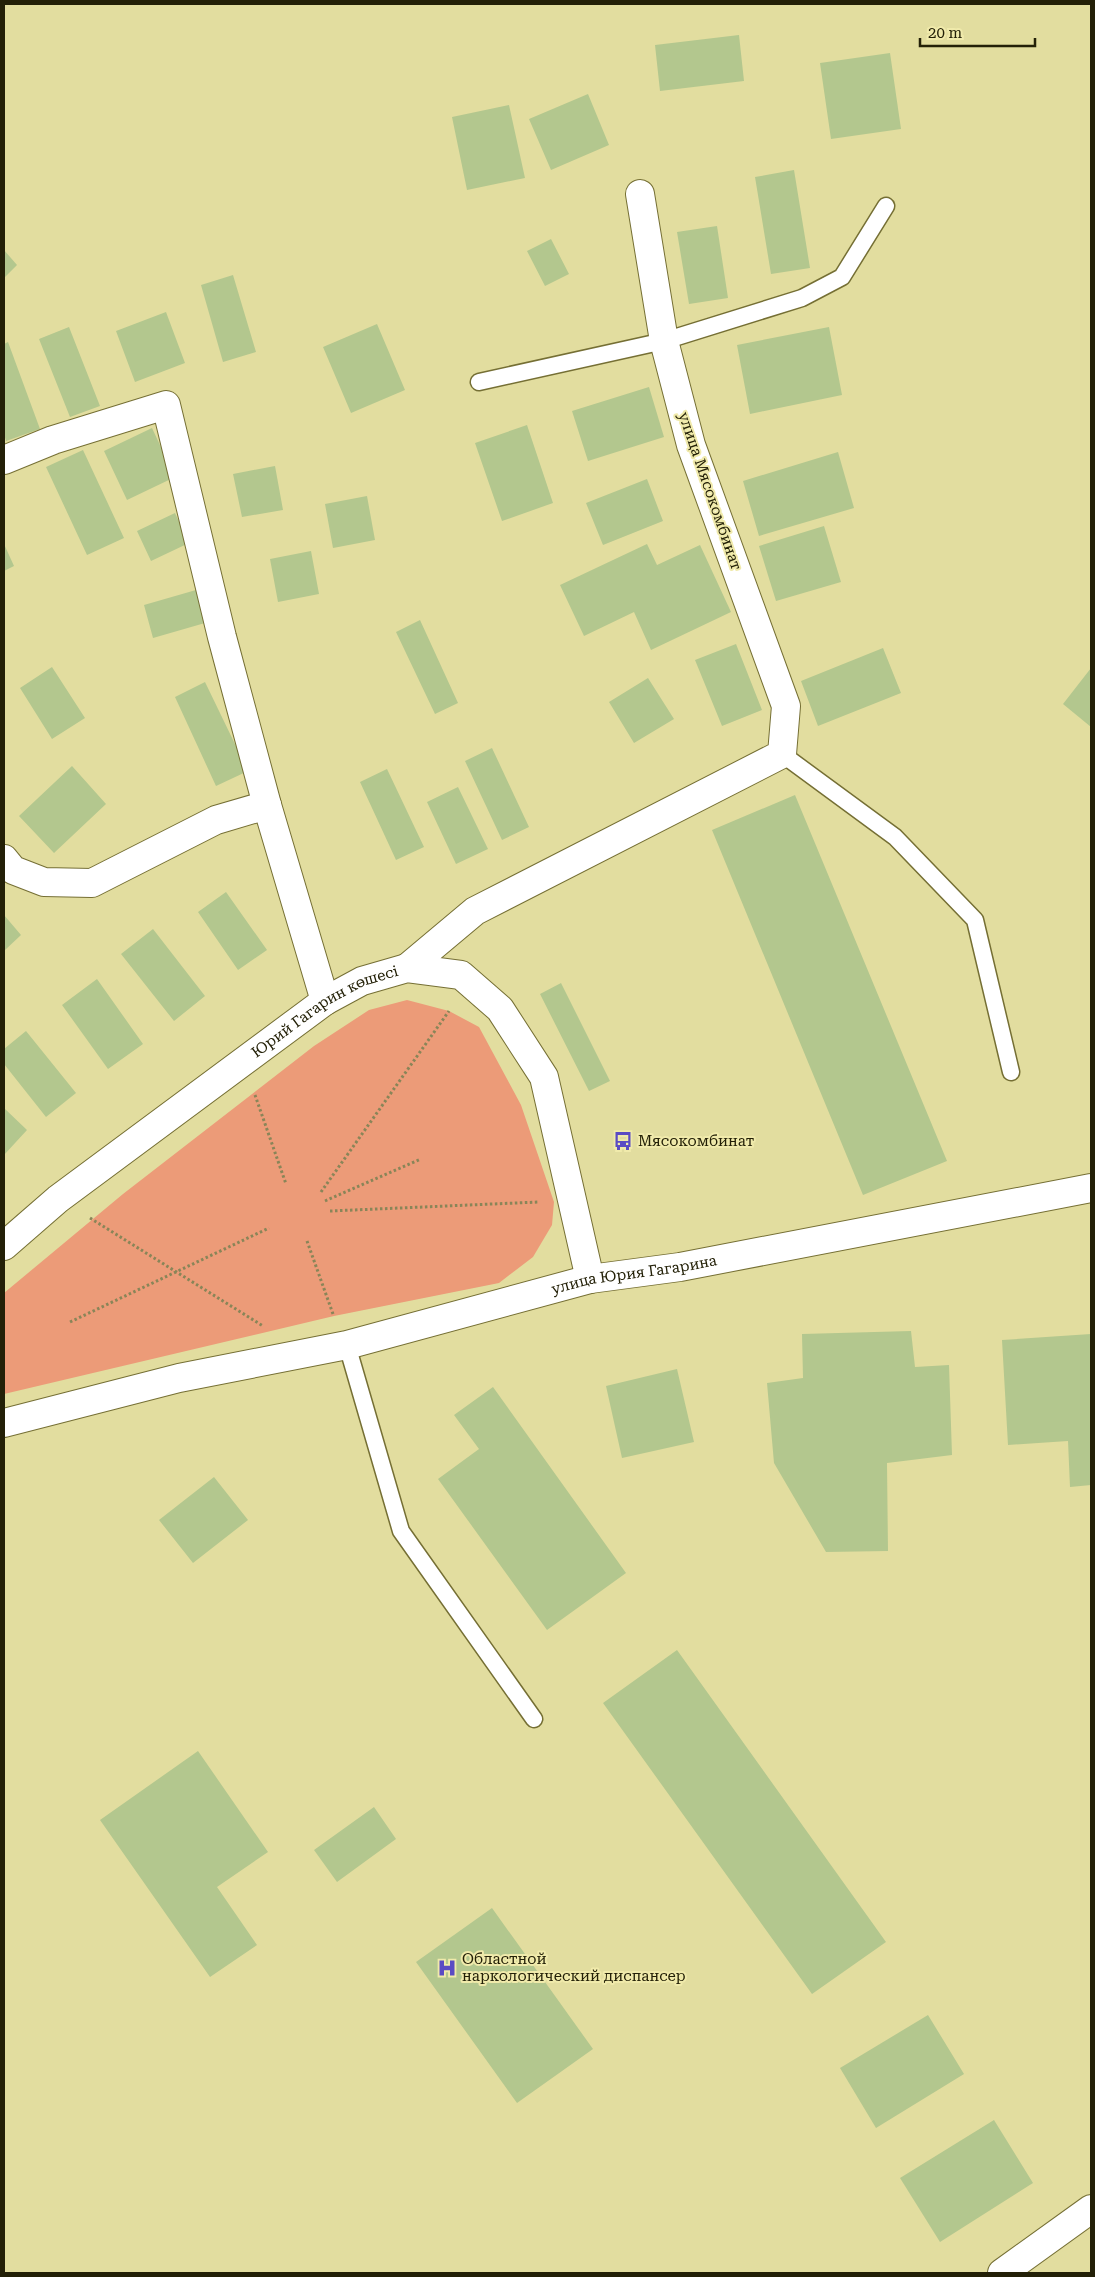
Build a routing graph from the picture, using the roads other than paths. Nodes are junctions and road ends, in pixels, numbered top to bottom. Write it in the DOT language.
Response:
graph roads {
  1 [pos="640,194"];
  2 [pos="886,206"];
  3 [pos="664,341"];
  4 [pos="479,382"];
  5 [pos="4,460"];
  6 [pos="782,754"];
  7 [pos="267,805"];
  8 [pos="4,859"];
  9 [pos="406,968"];
  10 [pos="325,1001"];
  11 [pos="1010,1072"];
  12 [pos="1091,1188"];
  13 [pos="4,1246"];
  14 [pos="590,1279"];
  15 [pos="347,1345"];
  16 [pos="4,1423"];
  17 [pos="534,1719"];
  18 [pos="1091,2209"];
  19 [pos="1002,2273"];
  1 -- 3 [label="street, улица Мясокомбинат"];
  2 -- 3 [label="lane"];
  3 -- 4 [label="lane"];
  3 -- 6 [label="street, улица Мясокомбинат"];
  5 -- 7 [label="street"];
  6 -- 9 [label="street"];
  6 -- 11 [label="lane"];
  7 -- 8 [label="street"];
  7 -- 10 [label="street"];
  9 -- 10 [label="street, Юрий Гагарин көшесі"];
  9 -- 14 [label="street, Юрий Гагарин көшесі"];
  10 -- 13 [label="street, Юрий Гагарин көшесі"];
  12 -- 14 [label="street, улица Юрия Гагарина"];
  14 -- 15 [label="street, улица Юрия Гагарина"];
  15 -- 16 [label="street, улица Юрия Гагарина"];
  15 -- 17 [label="lane"];
  18 -- 19 [label="street"];
}
